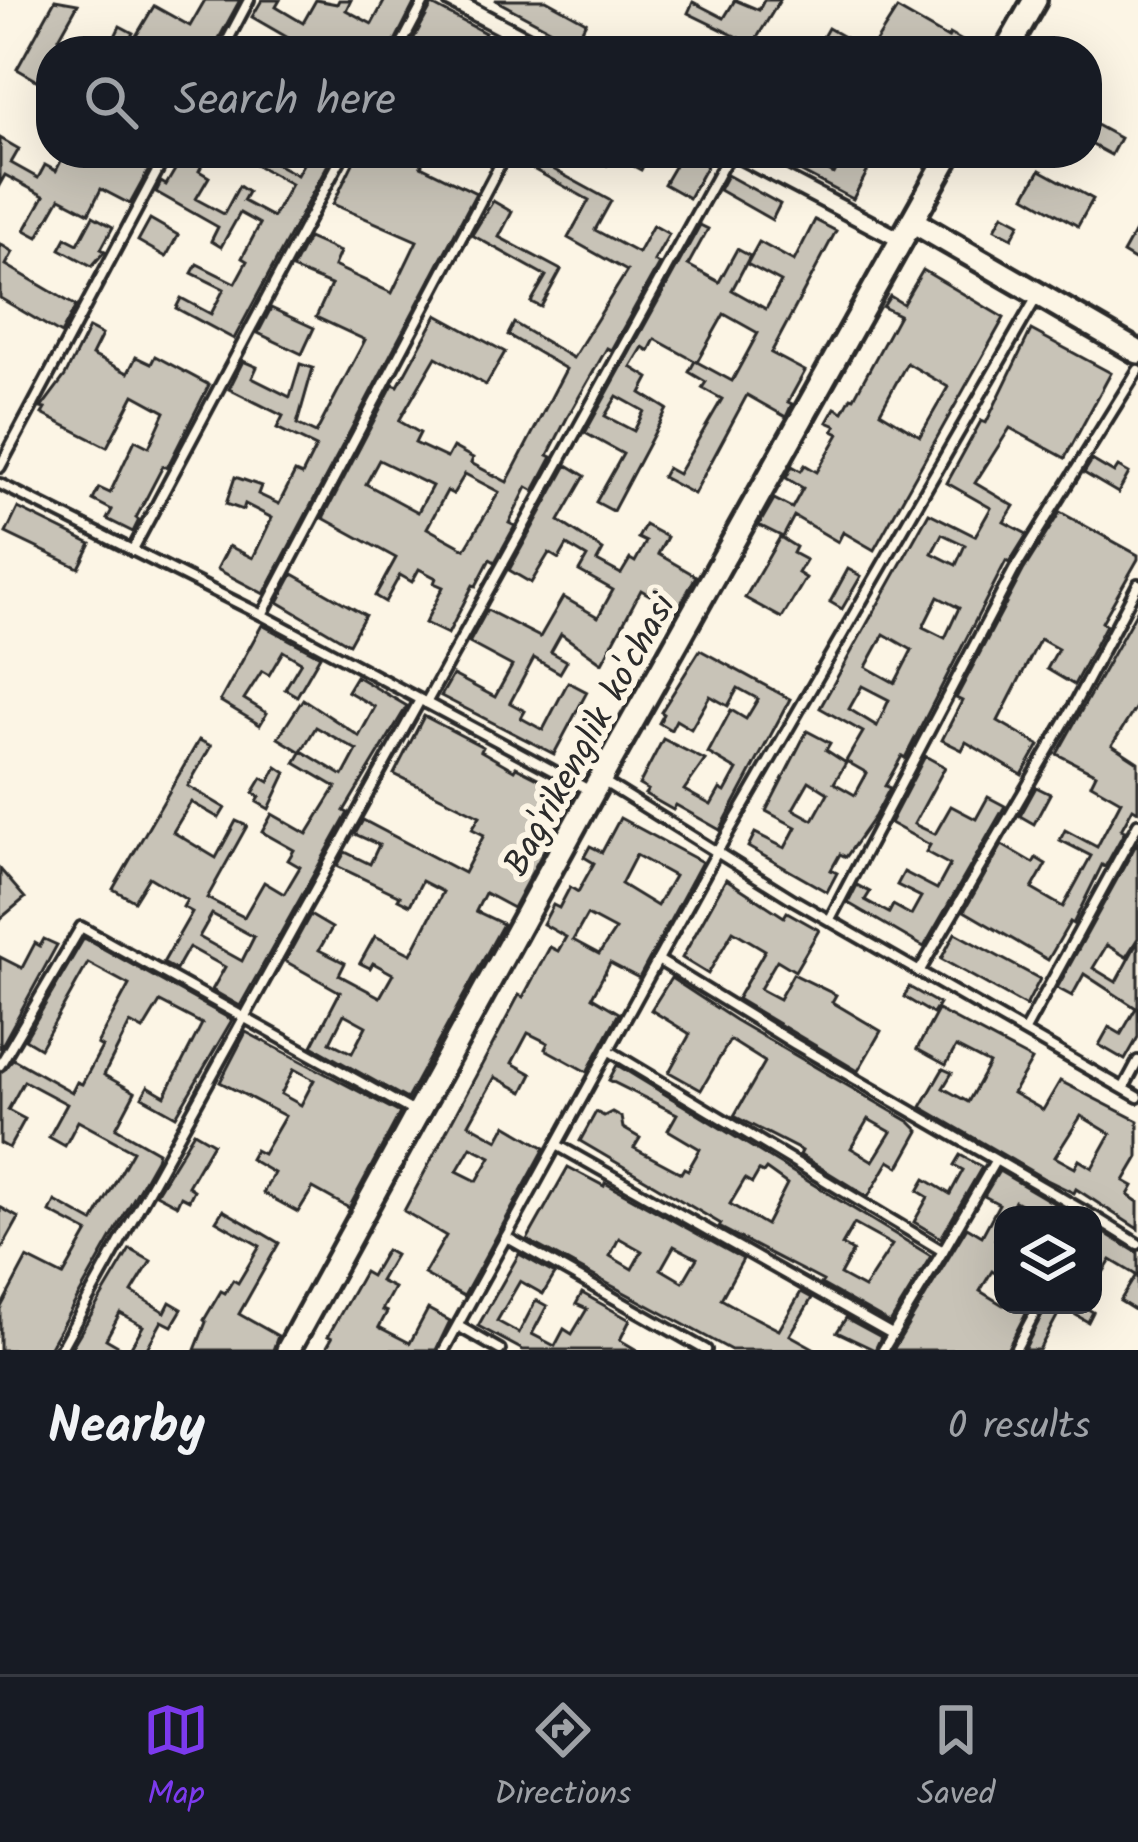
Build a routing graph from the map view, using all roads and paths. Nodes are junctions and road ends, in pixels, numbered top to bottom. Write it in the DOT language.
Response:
graph roads {
  1 [pos="249,0"];
  2 [pos="425,0"];
  3 [pos="451,0"];
  4 [pos="1034,0"];
  5 [pos="230,36"];
  6 [pos="406,36"];
  7 [pos="519,36"];
  8 [pos="1014,36"];
  9 [pos="159,168"];
  10 [pos="336,168"];
  11 [pos="498,168"];
  12 [pos="724,168"];
  13 [pos="766,168"];
  14 [pos="942,168"];
  15 [pos="907,231"];
  16 [pos="1039,295"];
  17 [pos="1138,352"];
  18 [pos="1138,370"];
  19 [pos="0,467"];
  20 [pos="0,484"];
  21 [pos="132,551"];
  22 [pos="1138,584"];
  23 [pos="262,615"];
  24 [pos="423,702"];
  25 [pos="596,785"];
  26 [pos="1138,824"];
  27 [pos="717,852"];
  28 [pos="830,920"];
  29 [pos="658,960"];
  30 [pos="919,972"];
  31 [pos="244,1018"];
  32 [pos="1025,1030"];
  33 [pos="608,1050"];
  34 [pos="1138,1061"];
  35 [pos="0,1065"];
  36 [pos="1124,1087"];
  37 [pos="1138,1096"];
  38 [pos="417,1114"];
  39 [pos="557,1145"];
  40 [pos="995,1161"];
  41 [pos="1074,1206"];
  42 [pos="1102,1222"];
  43 [pos="506,1237"];
  44 [pos="1138,1244"];
  45 [pos="943,1251"];
  46 [pos="1034,1314"];
  47 [pos="458,1325"];
  48 [pos="892,1334"];
  49 [pos="60,1350"];
  50 [pos="288,1350"];
  51 [pos="444,1350"];
  52 [pos="500,1350"];
  53 [pos="706,1350"];
  54 [pos="883,1350"];
  55 [pos="1015,1350"];
  1 -- 5 [label="lane"];
  2 -- 6 [label="lane"];
  3 -- 7 [label="street"];
  4 -- 8 [label="main road"];
  9 -- 19 [label="lane"];
  10 -- 21 [label="lane"];
  11 -- 23 [label="lane"];
  12 -- 24 [label="lane"];
  13 -- 15 [label="street"];
  14 -- 15 [label="main road, Bag'rikenglik ko'chasi"];
  15 -- 16 [label="main road"];
  15 -- 25 [label="main road, Bag'rikenglik ko'chasi"];
  16 -- 17 [label="main road"];
  16 -- 27 [label="lane"];
  18 -- 28 [label="lane"];
  20 -- 21 [label="lane"];
  21 -- 23 [label="lane"];
  22 -- 30 [label="lane"];
  23 -- 24 [label="lane"];
  24 -- 25 [label="lane"];
  24 -- 31 [label="lane"];
  25 -- 27 [label="lane"];
  25 -- 38 [label="main road, Bag'rikenglik ko'chasi"];
  26 -- 32 [label="lane"];
  27 -- 28 [label="lane"];
  27 -- 29 [label="lane"];
  28 -- 30 [label="lane"];
  29 -- 33 [label="lane"];
  29 -- 40 [label="lane"];
  30 -- 32 [label="lane"];
  31 -- 35 [label="lane"];
  31 -- 38 [label="lane"];
  31 -- 49 [label="lane"];
  32 -- 36 [label="lane"];
  33 -- 39 [label="lane"];
  33 -- 45 [label="lane"];
  34 -- 36 [label="lane"];
  36 -- 37 [label="lane"];
  38 -- 50 [label="main road, Bag'rikenglik ko'chasi"];
  39 -- 43 [label="lane"];
  39 -- 48 [label="lane"];
  40 -- 41 [label="lane"];
  40 -- 45 [label="lane"];
  42 -- 44 [label="lane"];
  43 -- 47 [label="lane"];
  43 -- 53 [label="lane"];
  45 -- 48 [label="lane"];
  46 -- 55 [label="lane"];
  47 -- 51 [label="lane"];
  47 -- 52 [label="lane"];
  48 -- 54 [label="lane"];
}
